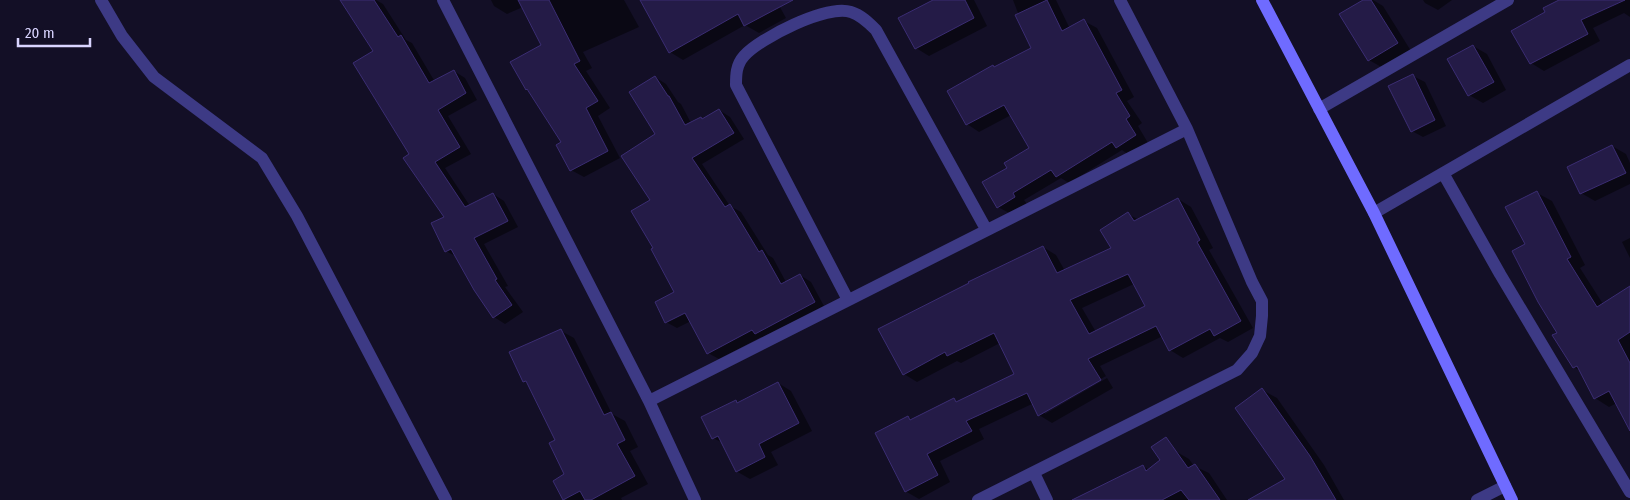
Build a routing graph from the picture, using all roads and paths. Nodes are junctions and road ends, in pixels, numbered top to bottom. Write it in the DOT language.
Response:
graph roads {
  1 [pos="100,0"];
  2 [pos="443,0"];
  3 [pos="1120,0"];
  4 [pos="1262,0"];
  5 [pos="1508,0"];
  6 [pos="1630,66"];
  7 [pos="1319,109"];
  8 [pos="1187,129"];
  9 [pos="1443,173"];
  10 [pos="1374,213"];
  11 [pos="986,229"];
  12 [pos="848,300"];
  13 [pos="649,401"];
  14 [pos="1034,473"];
  15 [pos="1505,486"];
  16 [pos="1630,492"];
  17 [pos="446,500"];
  18 [pos="694,500"];
  19 [pos="978,500"];
  20 [pos="1047,500"];
  21 [pos="1477,500"];
  22 [pos="1512,500"];
  1 -- 17 [label="street"];
  2 -- 13 [label="street"];
  3 -- 8 [label="street"];
  4 -- 7 [label="street"];
  5 -- 7 [label="street"];
  6 -- 9 [label="street"];
  7 -- 10 [label="street"];
  8 -- 11 [label="street"];
  8 -- 14 [label="street"];
  9 -- 10 [label="street"];
  9 -- 16 [label="street"];
  10 -- 15 [label="street"];
  11 -- 12 [label="street"];
  11 -- 12 [label="street"];
  12 -- 13 [label="street"];
  13 -- 18 [label="street"];
  14 -- 19 [label="street"];
  14 -- 20 [label="street"];
  15 -- 21 [label="street"];
  15 -- 22 [label="street"];
}
